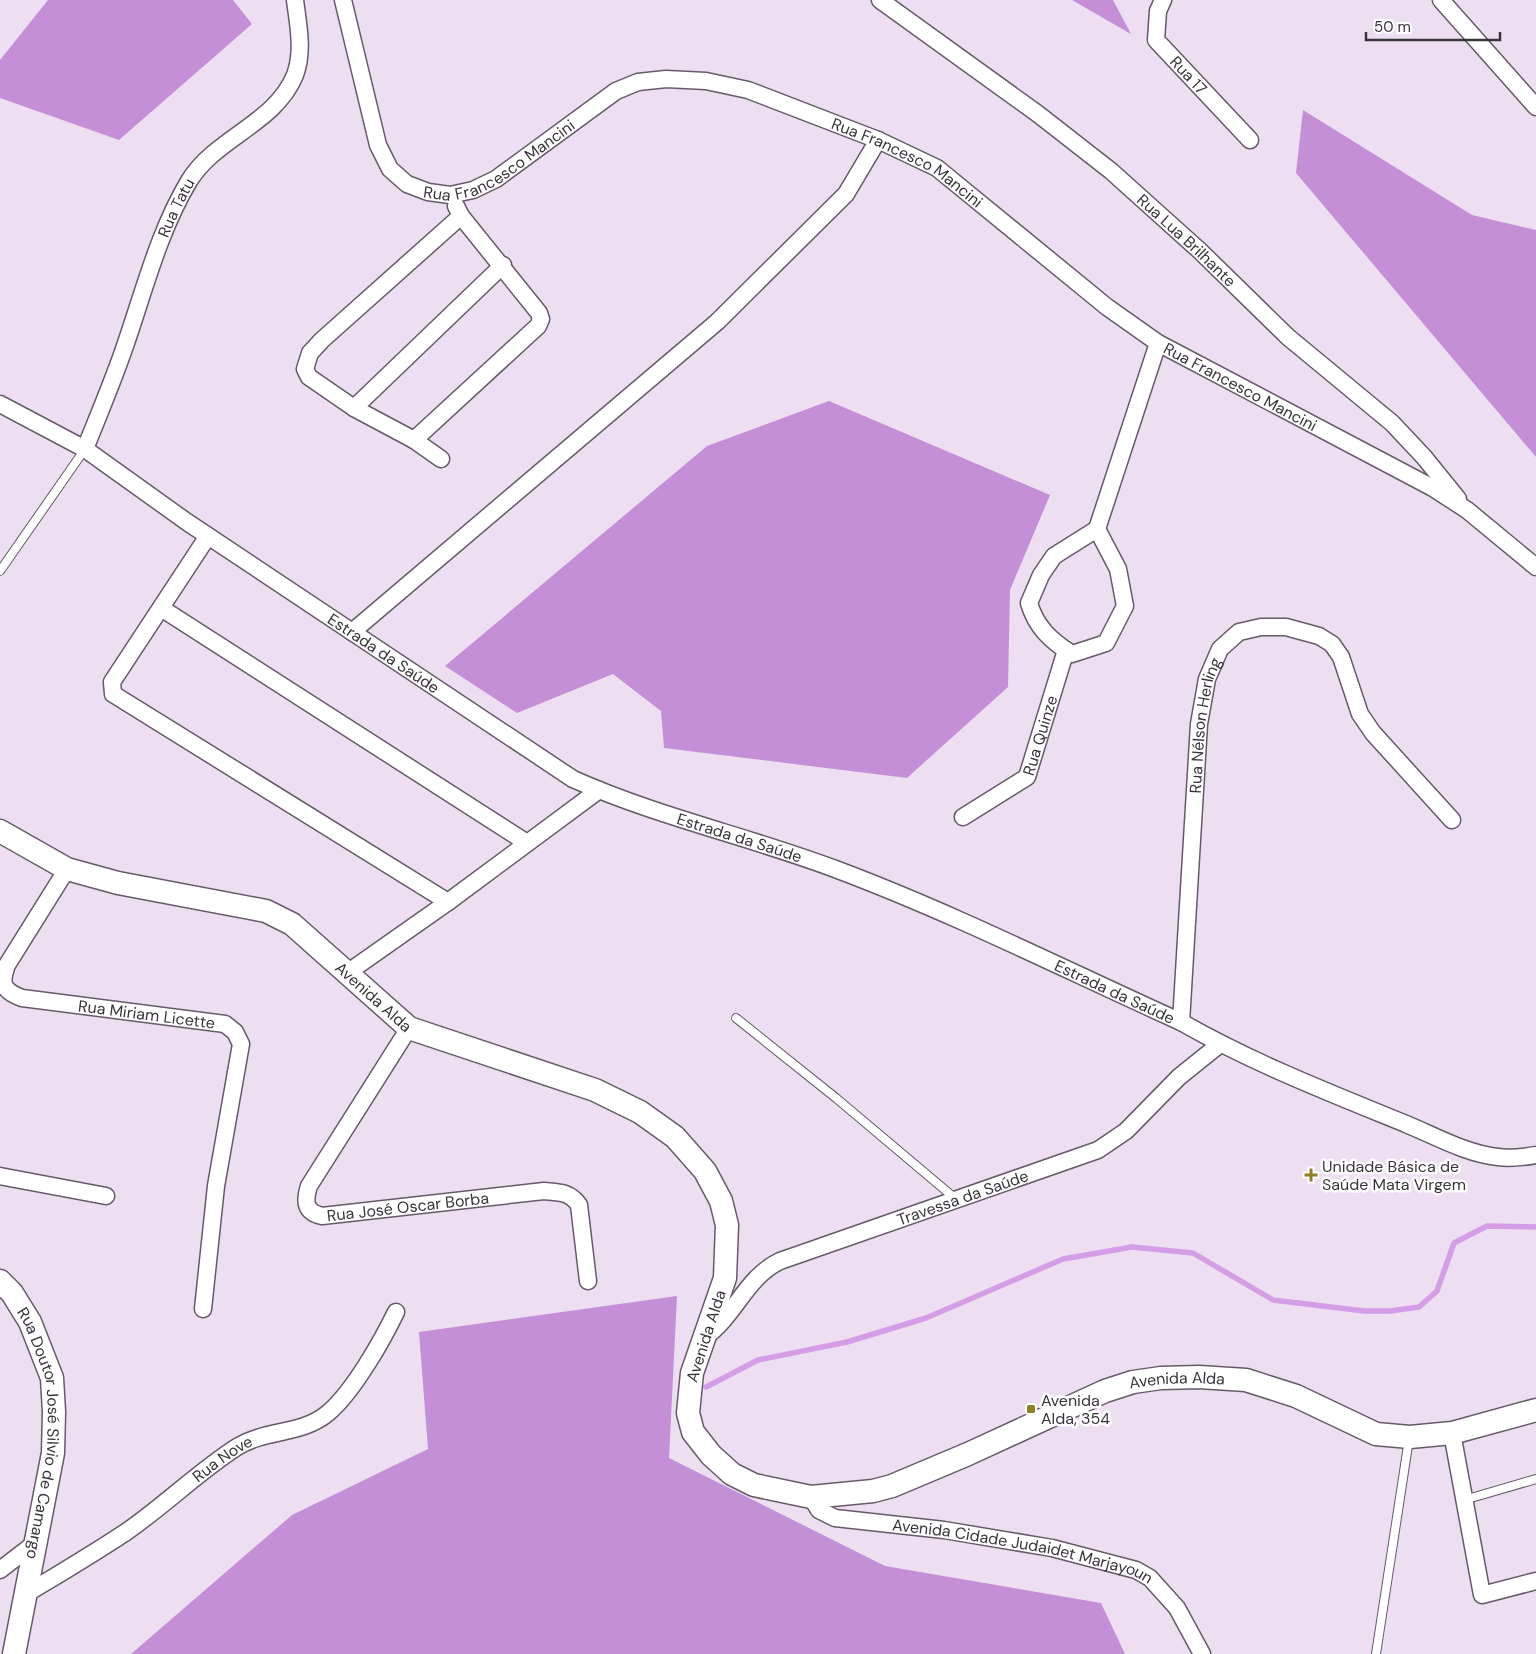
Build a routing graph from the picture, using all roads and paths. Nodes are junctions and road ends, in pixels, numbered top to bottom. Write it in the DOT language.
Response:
graph roads {
  1 [pos="295,0"];
  2 [pos="343,0"];
  3 [pos="880,0"];
  4 [pos="1163,0"];
  5 [pos="1441,0"];
  6 [pos="1536,107"];
  7 [pos="878,140"];
  8 [pos="1250,140"];
  9 [pos="450,195"];
  10 [pos="461,216"];
  11 [pos="503,265"];
  12 [pos="1158,343"];
  13 [pos="0,404"];
  14 [pos="354,408"];
  15 [pos="414,440"];
  16 [pos="86,448"];
  17 [pos="441,459"];
  18 [pos="1467,510"];
  19 [pos="1097,528"];
  20 [pos="208,536"];
  21 [pos="1536,567"];
  22 [pos="0,571"];
  23 [pos="161,608"];
  24 [pos="352,632"];
  25 [pos="1066,650"];
  26 [pos="599,790"];
  27 [pos="963,817"];
  28 [pos="1452,820"];
  29 [pos="0,831"];
  30 [pos="527,843"];
  31 [pos="67,869"];
  32 [pos="448,902"];
  33 [pos="347,973"];
  34 [pos="736,1018"];
  35 [pos="1181,1022"];
  36 [pos="409,1028"];
  37 [pos="1220,1044"];
  38 [pos="1536,1155"];
  39 [pos="0,1176"];
  40 [pos="106,1196"];
  41 [pos="957,1200"];
  42 [pos="0,1281"];
  43 [pos="588,1281"];
  44 [pos="203,1309"];
  45 [pos="396,1312"];
  46 [pos="704,1338"];
  47 [pos="1536,1410"];
  48 [pos="1452,1433"];
  49 [pos="1410,1437"];
  50 [pos="1536,1479"];
  51 [pos="811,1498"];
  52 [pos="1464,1500"];
  53 [pos="35,1543"];
  54 [pos="0,1570"];
  55 [pos="1536,1581"];
  56 [pos="26,1594"];
  57 [pos="14,1654"];
  58 [pos="1202,1654"];
  59 [pos="1376,1654"];
  1 -- 16 [label="street, Rua Tatu"];
  2 -- 9 [label="street, Rua Francesco Mancini"];
  3 -- 18 [label="street, Rua Lua Brilhante"];
  4 -- 8 [label="street, Rua 17"];
  5 -- 6 [label="street"];
  7 -- 9 [label="street, Rua Francesco Mancini"];
  7 -- 12 [label="street, Rua Francesco Mancini"];
  7 -- 24 [label="street"];
  9 -- 10 [label="street"];
  10 -- 11 [label="street"];
  10 -- 14 [label="street"];
  11 -- 14 [label="street"];
  11 -- 15 [label="street"];
  12 -- 18 [label="street, Rua Francesco Mancini"];
  12 -- 19 [label="street"];
  13 -- 16 [label="street, Estrada da Saúde"];
  14 -- 15 [label="street"];
  15 -- 17 [label="street"];
  16 -- 20 [label="street, Estrada da Saúde"];
  16 -- 22 [label="lane"];
  18 -- 21 [label="street, Rua Francesco Mancini"];
  19 -- 25 [label="street"];
  19 -- 25 [label="street"];
  20 -- 23 [label="street"];
  20 -- 24 [label="street, Estrada da Saúde"];
  23 -- 30 [label="street"];
  23 -- 32 [label="street"];
  24 -- 26 [label="street, Estrada da Saúde"];
  25 -- 27 [label="street, Rua Quinze"];
  26 -- 30 [label="street"];
  26 -- 35 [label="street, Estrada da Saúde"];
  28 -- 35 [label="street, Rua Nélson Herling"];
  29 -- 31 [label="street, Avenida Alda"];
  30 -- 32 [label="street"];
  31 -- 33 [label="street, Avenida Alda"];
  31 -- 44 [label="street, Rua Miriam Licette"];
  32 -- 33 [label="street"];
  33 -- 36 [label="street, Avenida Alda"];
  34 -- 41 [label="lane"];
  35 -- 37 [label="street, Estrada da Saúde"];
  36 -- 43 [label="street, Rua José Oscar Borba"];
  36 -- 46 [label="street, Avenida Alda"];
  37 -- 38 [label="street, Estrada da Saúde"];
  37 -- 41 [label="street, Travessa da Saúde"];
  39 -- 40 [label="street"];
  41 -- 46 [label="street, Travessa da Saúde"];
  42 -- 53 [label="street, Rua Doutor José Silvio de Camargo"];
  45 -- 56 [label="street, Rua Nove"];
  46 -- 51 [label="street, Avenida Alda"];
  47 -- 48 [label="street, Avenida Alda"];
  48 -- 49 [label="street, Avenida Alda"];
  48 -- 52 [label="street"];
  49 -- 51 [label="street, Avenida Alda"];
  49 -- 59 [label="lane"];
  50 -- 52 [label="lane"];
  51 -- 58 [label="street, Avenida Cidade Judaidet Marjayoun"];
  52 -- 55 [label="street"];
  53 -- 54 [label="street"];
  53 -- 56 [label="street, Rua Doutor José Silvio de Camargo"];
  56 -- 57 [label="street, Rua Doutor José Silvio de Camargo"];
}
